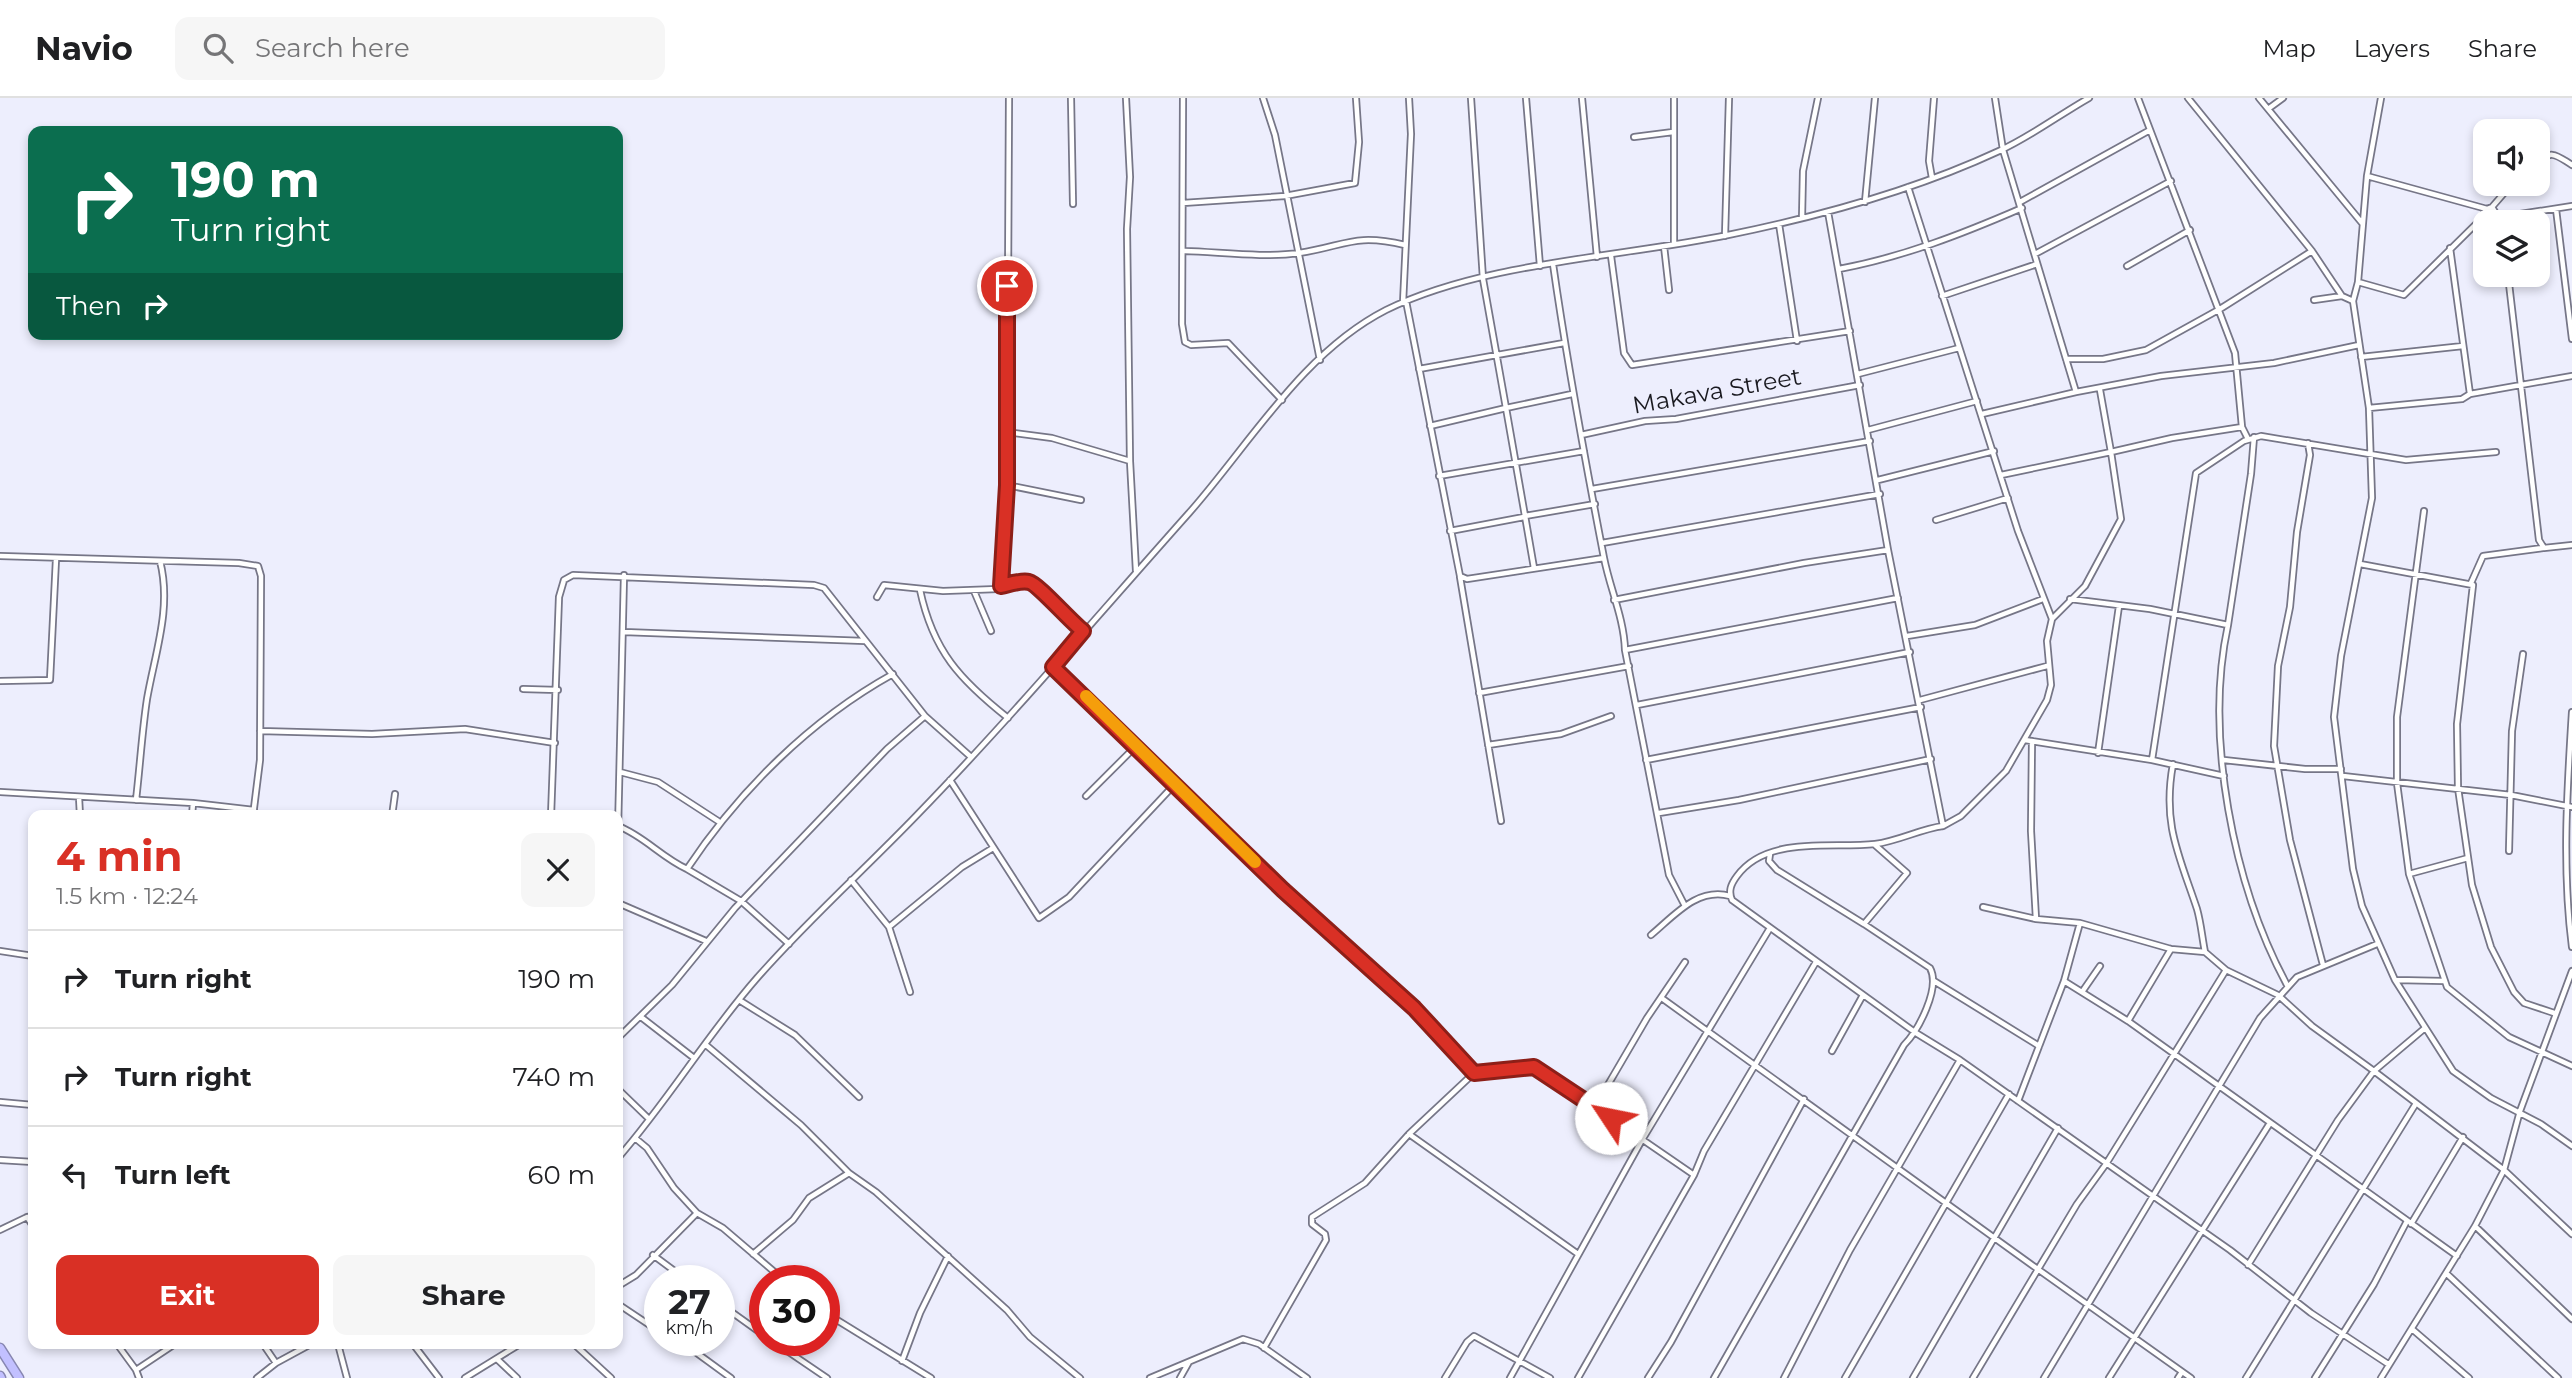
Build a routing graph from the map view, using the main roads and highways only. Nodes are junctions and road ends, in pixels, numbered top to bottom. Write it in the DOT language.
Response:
graph roads {
  1 [pos="0,1348"];
  2 [pos="19,1378"];
  1 -- 2 [label="highway"];
}
